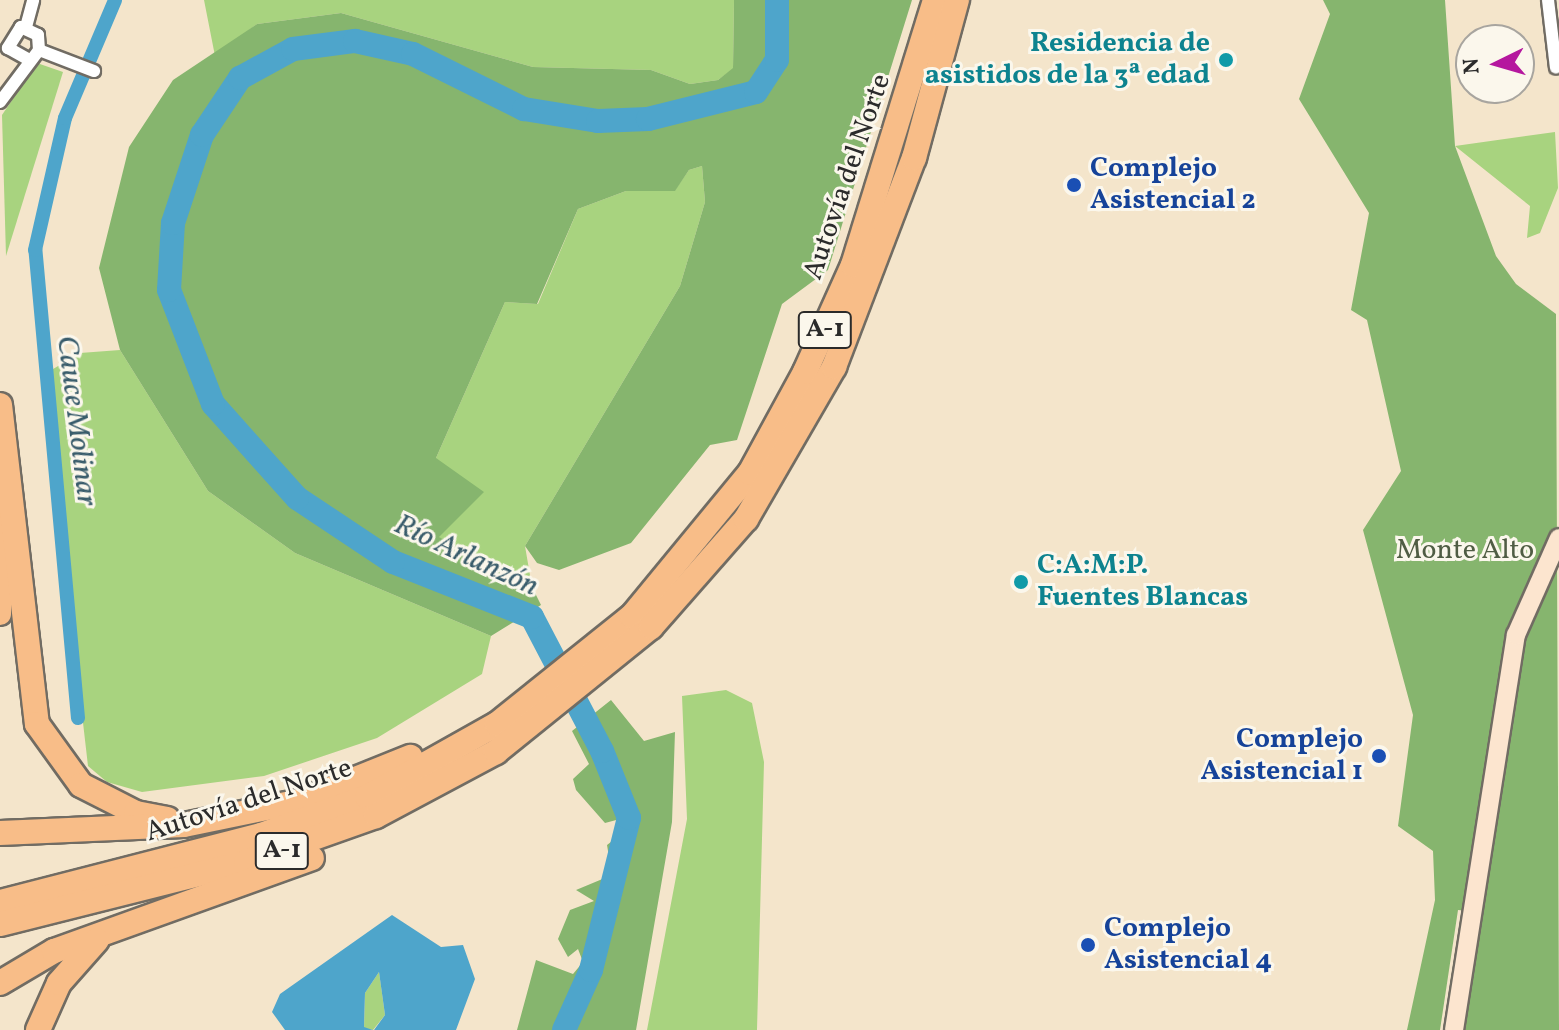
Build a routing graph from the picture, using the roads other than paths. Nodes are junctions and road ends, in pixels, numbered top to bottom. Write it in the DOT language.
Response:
graph roads {
  1 [pos="33,0"];
  2 [pos="935,0"];
  3 [pos="957,0"];
  4 [pos="1548,0"];
  5 [pos="20,29"];
  6 [pos="0,35"];
  7 [pos="39,50"];
  8 [pos="28,59"];
  9 [pos="1556,68"];
  10 [pos="94,71"];
  11 [pos="0,102"];
  12 [pos="0,405"];
  13 [pos="0,442"];
  14 [pos="1559,538"];
  15 [pos="0,614"];
  16 [pos="641,621"];
  17 [pos="502,733"];
  18 [pos="213,819"];
  19 [pos="0,833"];
  20 [pos="0,902"];
  21 [pos="38,904"];
  22 [pos="0,924"];
  23 [pos="123,925"];
  24 [pos="0,983"];
  25 [pos="38,1030"];
  26 [pos="1454,1030"];
  1 -- 5 [label="street"];
  2 -- 16 [label="highway, Autovía del Norte / A-1"];
  3 -- 16 [label="highway, Autovía del Norte / A-1"];
  4 -- 9 [label="street"];
  5 -- 6 [label="street"];
  5 -- 7 [label="street"];
  5 -- 8 [label="street"];
  7 -- 8 [label="street"];
  7 -- 10 [label="street"];
  8 -- 11 [label="street"];
  12 -- 18 [label="highway"];
  13 -- 15 [label="highway"];
  14 -- 26 [label="main road"];
  16 -- 17 [label="highway"];
  16 -- 17 [label="highway, Autovía del Norte / A-1"];
  17 -- 18 [label="highway"];
  17 -- 21 [label="highway, A-1"];
  17 -- 23 [label="highway"];
  18 -- 19 [label="highway"];
  20 -- 21 [label="highway, A-1"];
  21 -- 22 [label="highway, A-1"];
  23 -- 24 [label="highway"];
  23 -- 25 [label="highway"];
}
